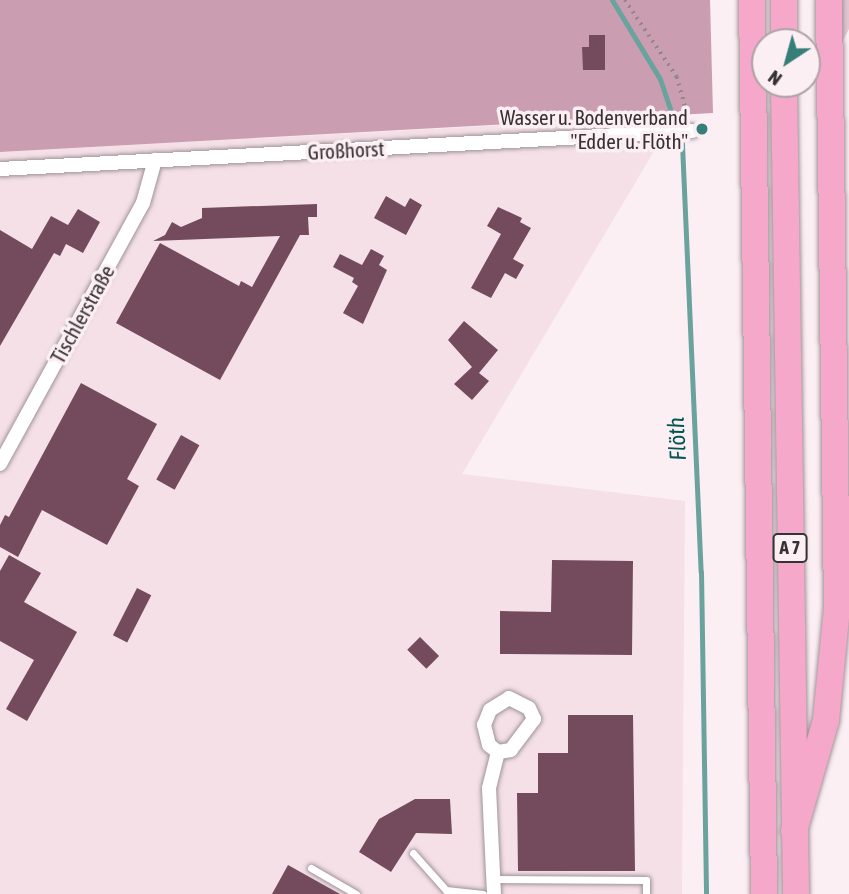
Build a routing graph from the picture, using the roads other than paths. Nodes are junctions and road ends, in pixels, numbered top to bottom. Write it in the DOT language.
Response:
graph roads {
  1 [pos="752,0"];
  2 [pos="784,0"];
  3 [pos="829,0"];
  4 [pos="784,28"];
  5 [pos="849,50"];
  6 [pos="785,98"];
  7 [pos="830,102"];
  8 [pos="690,132"];
  9 [pos="155,160"];
  10 [pos="0,169"];
  11 [pos="0,464"];
  12 [pos="498,752"];
  13 [pos="794,831"];
  14 [pos="413,853"];
  15 [pos="311,868"];
  16 [pos="494,887"];
  17 [pos="356,894"];
  18 [pos="483,894"];
  19 [pos="646,894"];
  20 [pos="764,894"];
  21 [pos="796,894"];
  1 -- 20 [label="highway, A 7"];
  2 -- 4 [label="highway"];
  3 -- 7 [label="highway"];
  5 -- 7 [label="highway"];
  6 -- 13 [label="highway, A 7"];
  7 -- 13 [label="highway"];
  8 -- 9 [label="street, Großhorst"];
  9 -- 10 [label="street, Großhorst"];
  9 -- 11 [label="street, Tischlerstraße"];
  12 -- 16 [label="street"];
  13 -- 21 [label="highway, A 7"];
  14 -- 18 [label="lane"];
  15 -- 17 [label="lane"];
  16 -- 19 [label="lane"];
}
